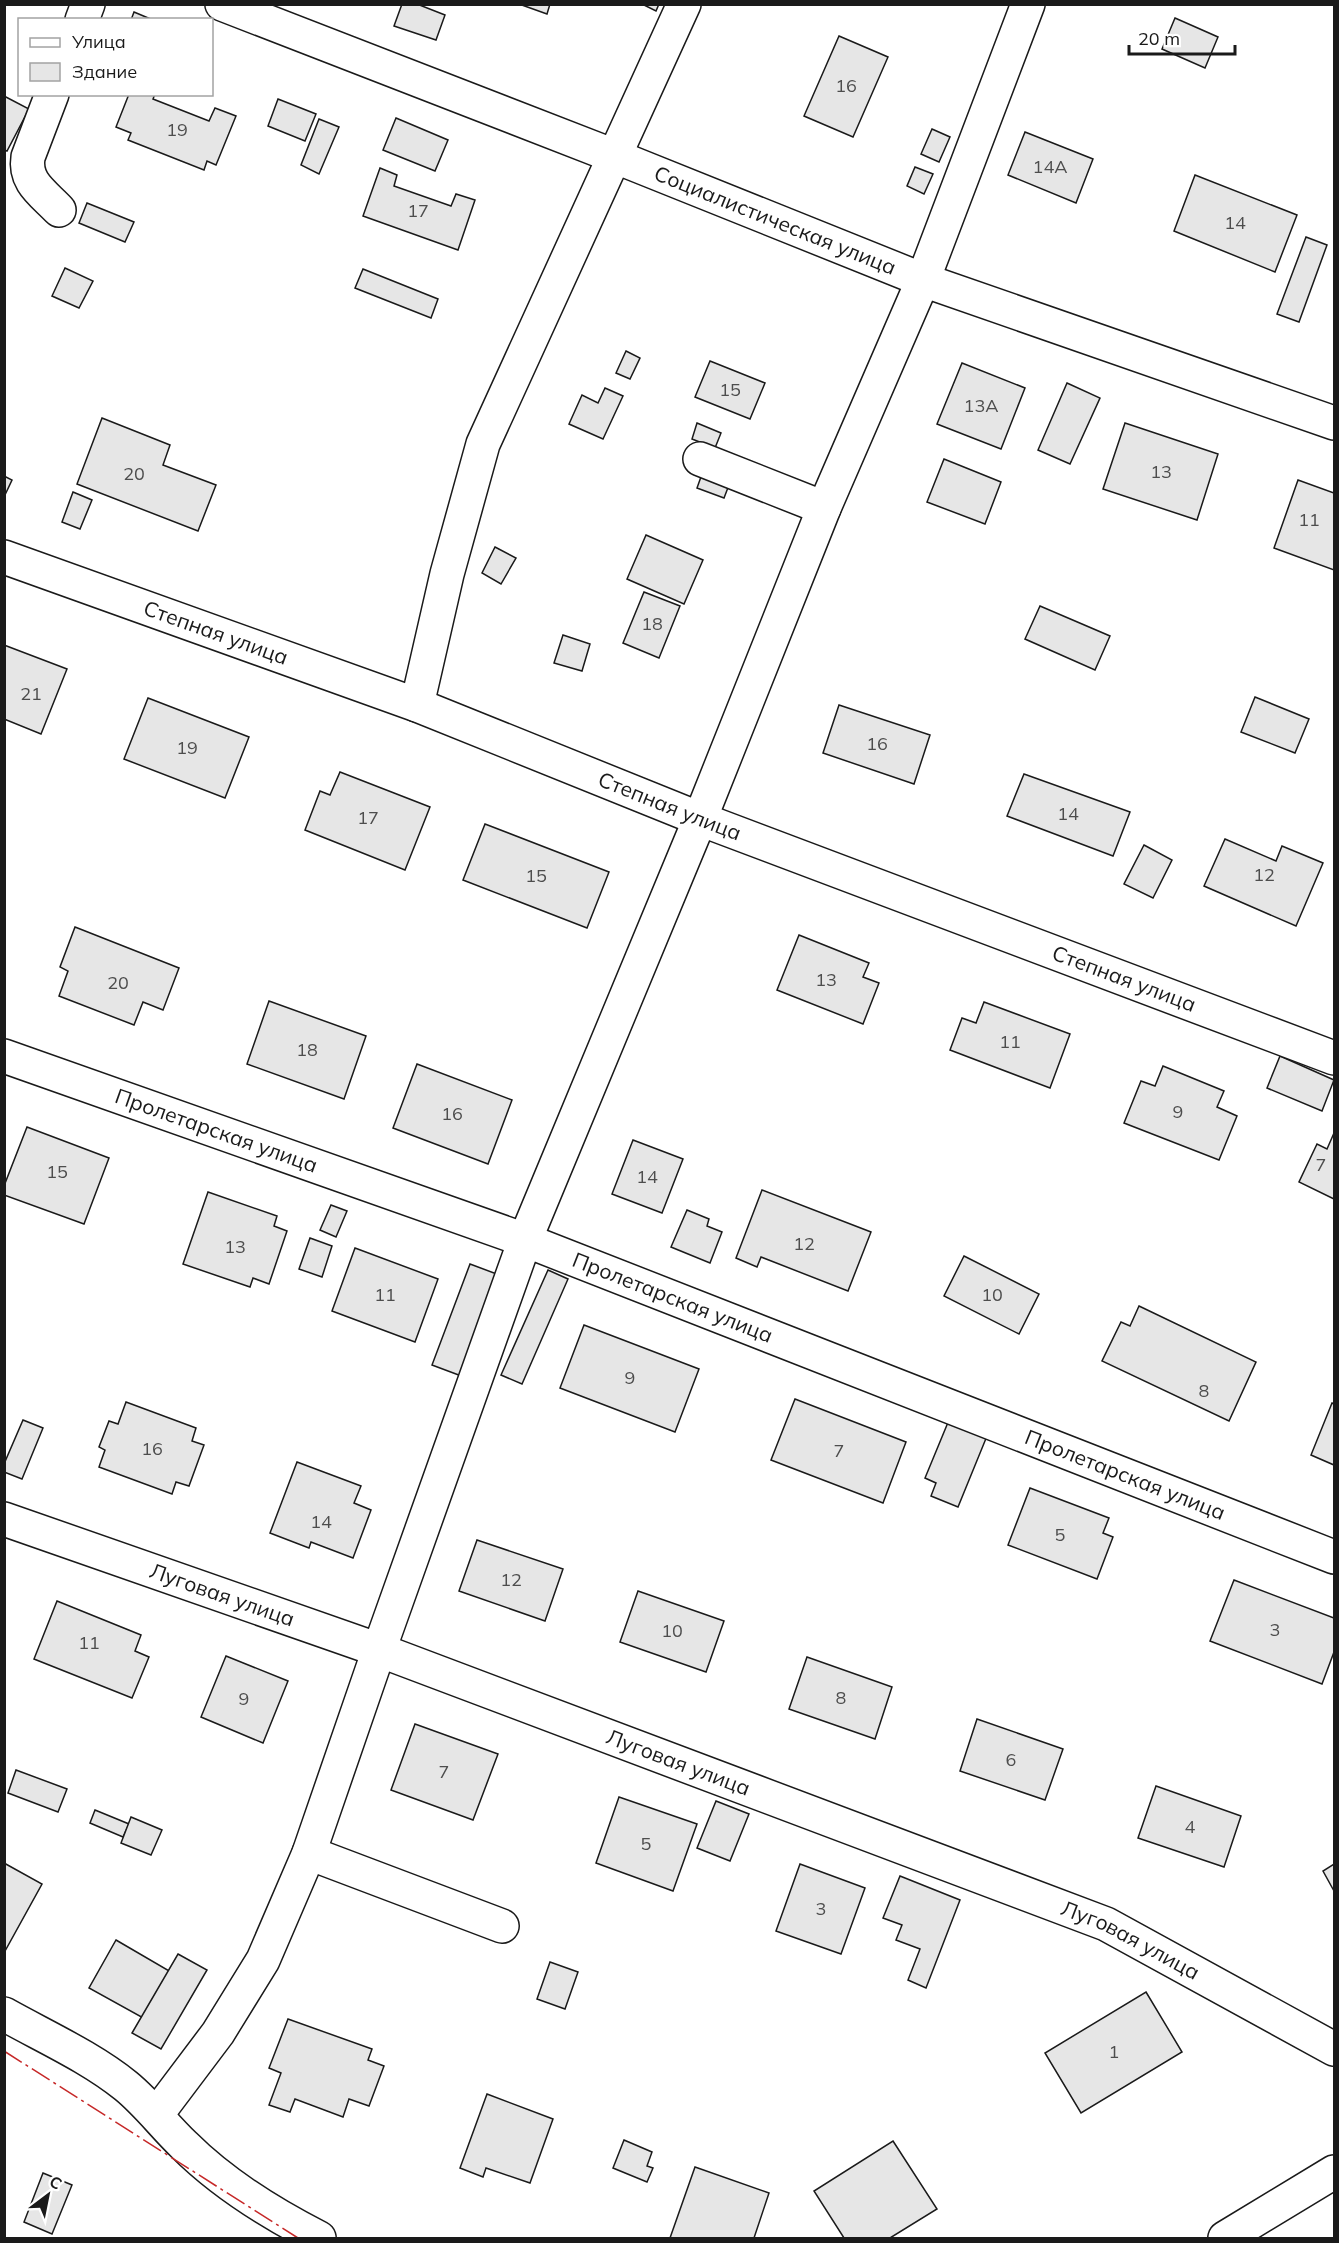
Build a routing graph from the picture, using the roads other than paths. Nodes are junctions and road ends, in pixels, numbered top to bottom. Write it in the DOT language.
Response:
graph roads {
  1 [pos="222,4"];
  2 [pos="684,4"];
  3 [pos="1028,4"];
  4 [pos="51,96"];
  5 [pos="614,156"];
  6 [pos="59,210"];
  7 [pos="923,279"];
  8 [pos="1335,423"];
  9 [pos="700,459"];
  10 [pos="824,507"];
  11 [pos="4,557"];
  12 [pos="417,705"];
  13 [pos="700,819"];
  14 [pos="4,1056"];
  15 [pos="1335,1058"];
  16 [pos="525,1240"];
  17 [pos="4,1519"];
  18 [pos="1335,1557"];
  19 [pos="379,1650"];
  20 [pos="309,1853"];
  21 [pos="502,1926"];
  22 [pos="4,2014"];
  23 [pos="1335,2049"];
  24 [pos="156,2114"];
  25 [pos="1335,2172"];
  26 [pos="319,2238"];
  27 [pos="1225,2238"];
  1 -- 5 [label="street, Социалистическая улица"];
  2 -- 5 [label="street"];
  3 -- 7 [label="street"];
  4 -- 6 [label="street"];
  5 -- 7 [label="street, Социалистическая улица"];
  5 -- 12 [label="street"];
  7 -- 8 [label="street, Социалистическая улица"];
  7 -- 10 [label="street"];
  9 -- 10 [label="street"];
  10 -- 13 [label="street"];
  11 -- 12 [label="street, Степная улица"];
  12 -- 13 [label="street, Степная улица"];
  13 -- 15 [label="street, Степная улица"];
  13 -- 16 [label="street"];
  14 -- 16 [label="street, Пролетарская улица"];
  16 -- 18 [label="street, Пролетарская улица"];
  16 -- 19 [label="street"];
  17 -- 19 [label="street, Луговая улица"];
  19 -- 20 [label="street"];
  19 -- 23 [label="street, Луговая улица"];
  20 -- 21 [label="street"];
  20 -- 24 [label="street"];
  22 -- 24 [label="street"];
  24 -- 26 [label="street"];
  25 -- 27 [label="street"];
}
